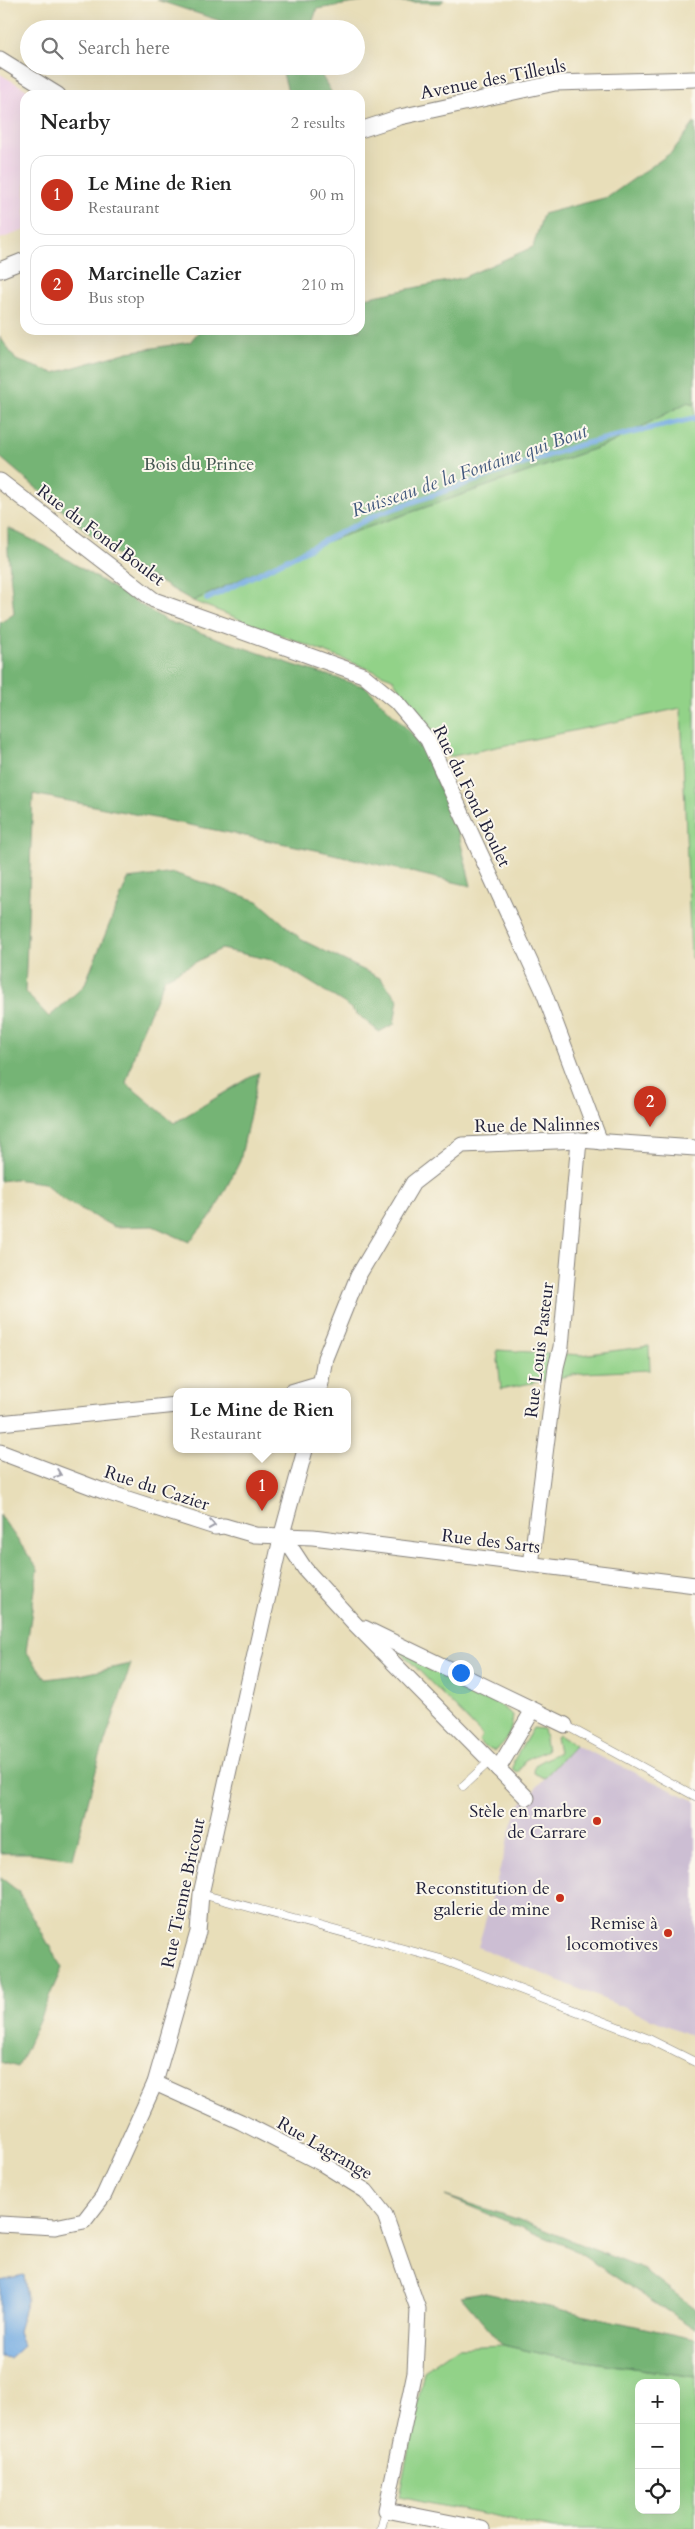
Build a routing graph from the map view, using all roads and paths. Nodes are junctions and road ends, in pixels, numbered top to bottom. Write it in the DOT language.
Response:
graph roads {
  1 [pos="0,59"];
  2 [pos="20,71"];
  3 [pos="26,75"];
  4 [pos="695,79"];
  5 [pos="50,90"];
  6 [pos="365,128"];
  7 [pos="20,262"];
  8 [pos="0,270"];
  9 [pos="0,481"];
  10 [pos="579,1140"];
  11 [pos="600,1142"];
  12 [pos="695,1148"];
  13 [pos="320,1388"];
  14 [pos="173,1405"];
  15 [pos="0,1423"];
  16 [pos="0,1452"];
  17 [pos="303,1453"];
  18 [pos="282,1534"];
  19 [pos="531,1565"];
  20 [pos="695,1585"];
  21 [pos="354,1623"];
  22 [pos="533,1710"];
  23 [pos="565,1726"];
  24 [pos="494,1765"];
  25 [pos="463,1786"];
  26 [pos="695,1796"];
  27 [pos="527,1798"];
  28 [pos="201,1894"];
  29 [pos="695,2062"];
  30 [pos="155,2083"];
  31 [pos="0,2224"];
  32 [pos="386,2510"];
  33 [pos="446,2525"];
  34 [pos="381,2529"];
  35 [pos="482,2529"];
  1 -- 2 [label="street"];
  3 -- 5 [label="street"];
  4 -- 6 [label="street, Avenue des Tilleuls"];
  7 -- 8 [label="street"];
  9 -- 11 [label="street, Rue du Fond Boulet"];
  10 -- 11 [label="street, Rue de Nalinnes"];
  10 -- 13 [label="street, Rue de Nalinnes"];
  10 -- 19 [label="street, Rue Louis Pasteur"];
  11 -- 12 [label="street, Rue de Nalinnes"];
  14 -- 15 [label="street"];
  16 -- 18 [label="street, Rue du Cazier, one-way"];
  17 -- 18 [label="street"];
  18 -- 19 [label="street, Rue des Sarts"];
  18 -- 21 [label="street"];
  18 -- 28 [label="street, Rue Tienne Bricout"];
  19 -- 20 [label="street, Rue des Sarts"];
  21 -- 22 [label="street"];
  21 -- 24 [label="street"];
  22 -- 23 [label="street"];
  22 -- 24 [label="street"];
  23 -- 26 [label="lane"];
  24 -- 25 [label="lane"];
  24 -- 27 [label="street"];
  28 -- 29 [label="lane"];
  28 -- 30 [label="street, Rue Tienne Bricout"];
  30 -- 31 [label="street, Rue Tienne Bricout"];
  30 -- 32 [label="street, Rue Lagrange"];
  32 -- 33 [label="street"];
  32 -- 34 [label="lane"];
  33 -- 35 [label="street"];
}
